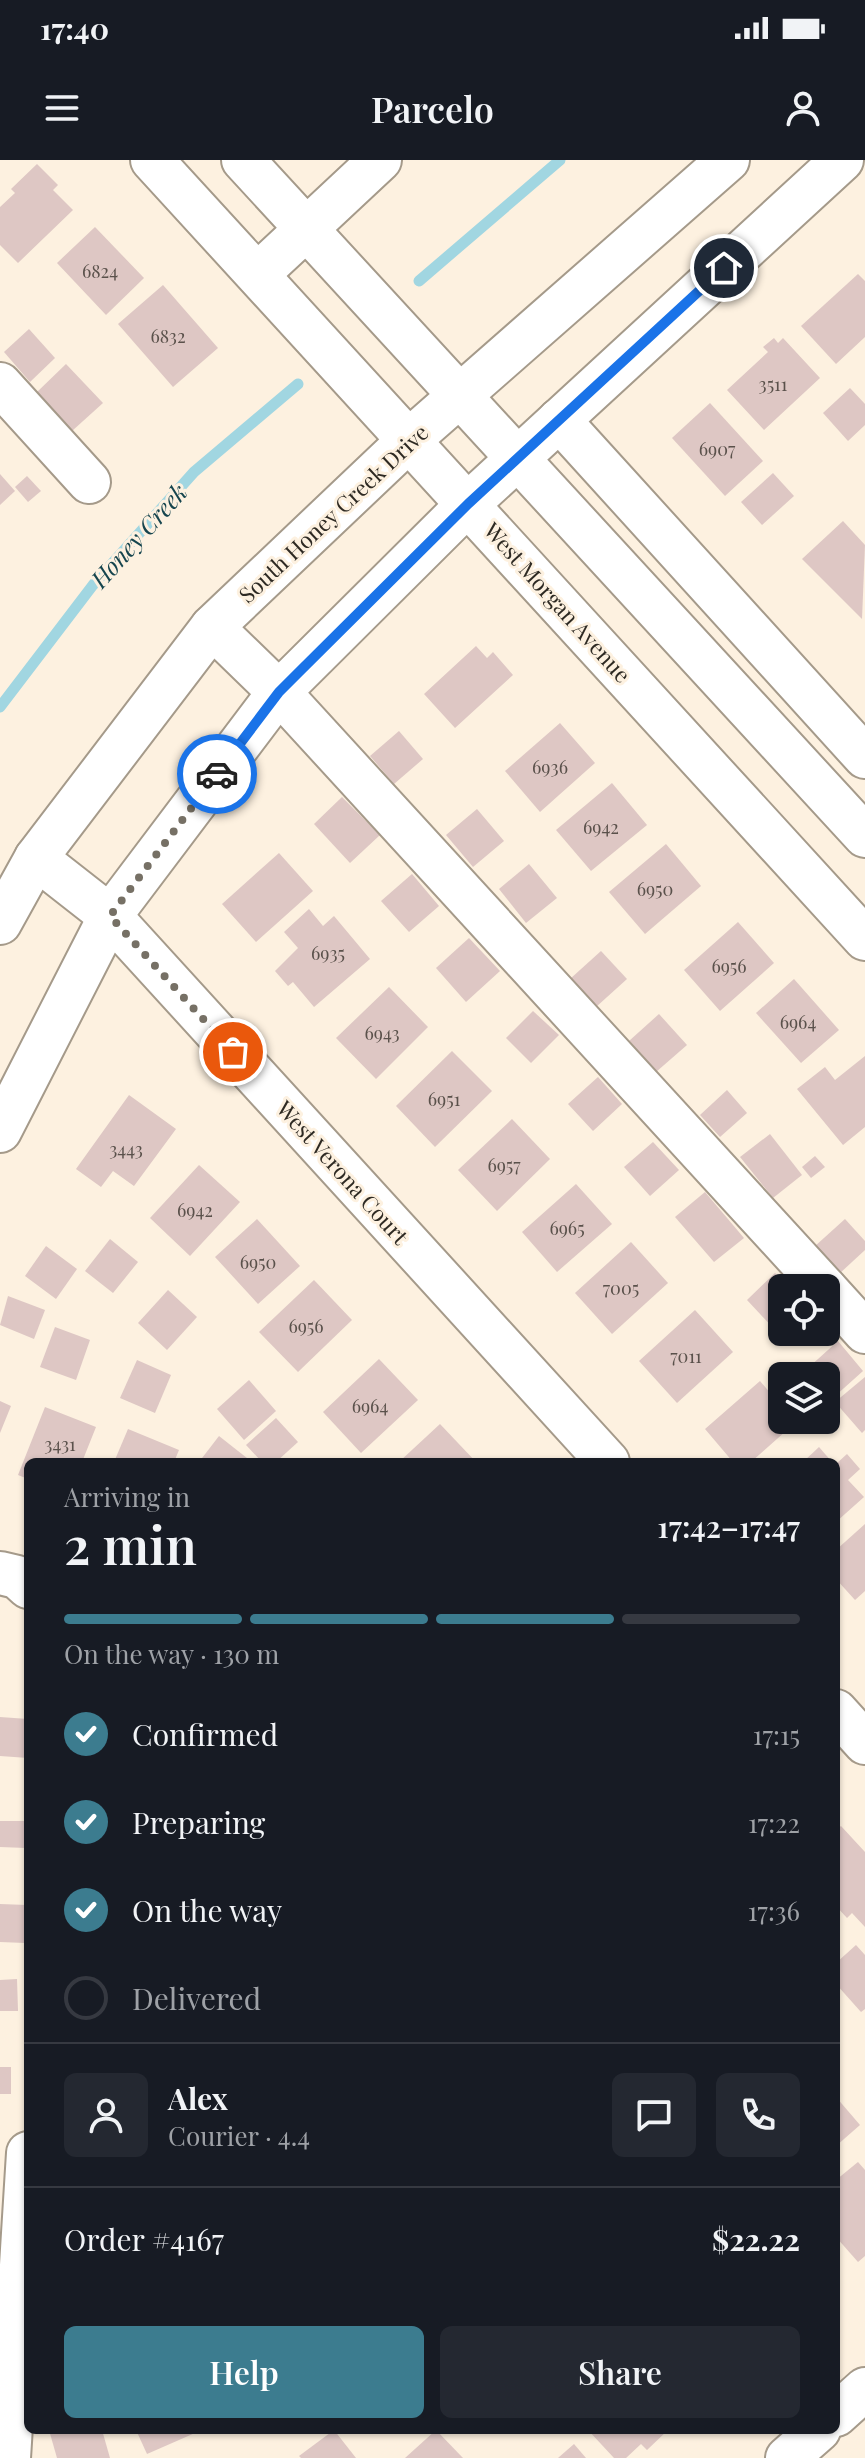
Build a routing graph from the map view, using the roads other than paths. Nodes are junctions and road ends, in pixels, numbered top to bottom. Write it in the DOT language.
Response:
graph roads {
  1 [pos="152,160"];
  2 [pos="243,160"];
  3 [pos="380,160"];
  4 [pos="728,160"];
  5 [pos="842,160"];
  6 [pos="306,230"];
  7 [pos="258,274"];
  8 [pos="0,384"];
  9 [pos="458,397"];
  10 [pos="559,420"];
  11 [pos="408,441"];
  12 [pos="516,460"];
  13 [pos="89,482"];
  14 [pos="468,504"];
  15 [pos="610,561"];
  16 [pos="687,561"];
  17 [pos="212,627"];
  18 [pos="279,692"];
  19 [pos="865,757"];
  20 [pos="865,836"];
  21 [pos="36,858"];
  22 [pos="110,916"];
  23 [pos="0,923"];
  24 [pos="865,939"];
  25 [pos="0,1131"];
  26 [pos="813,1274"];
  27 [pos="840,1304"];
  28 [pos="865,1332"];
  29 [pos="604,1458"];
  30 [pos="0,1573"];
  31 [pos="24,1583"];
  32 [pos="24,2211"];
  33 [pos="14,2355"];
  34 [pos="865,2389"];
  35 [pos="840,2411"];
  36 [pos="814,2434"];
  37 [pos="9,2458"];
  38 [pos="787,2458"];
  1 -- 7 [label="street, West Morgan Avenue"];
  2 -- 6 [label="street"];
  3 -- 6 [label="street"];
  4 -- 9 [label="street, South Honey Creek Drive"];
  5 -- 10 [label="street"];
  6 -- 7 [label="street"];
  6 -- 9 [label="street"];
  7 -- 11 [label="street, West Morgan Avenue"];
  8 -- 13 [label="street"];
  9 -- 11 [label="street, South Honey Creek Drive"];
  9 -- 12 [label="street"];
  10 -- 12 [label="street"];
  10 -- 16 [label="street"];
  11 -- 14 [label="street, West Morgan Avenue"];
  11 -- 17 [label="street, South Honey Creek Drive"];
  12 -- 14 [label="street"];
  12 -- 15 [label="street"];
  14 -- 18 [label="street"];
  14 -- 24 [label="street, West Morgan Avenue"];
  15 -- 16 [label="street"];
  15 -- 20 [label="street"];
  16 -- 19 [label="street"];
  17 -- 18 [label="street"];
  17 -- 21 [label="street, South Honey Creek Drive"];
  18 -- 22 [label="street"];
  18 -- 26 [label="street"];
  21 -- 22 [label="street, West Verona Court"];
  21 -- 23 [label="street, South Honey Creek Drive"];
  22 -- 25 [label="street"];
  22 -- 29 [label="street, West Verona Court"];
  27 -- 28 [label="street"];
  30 -- 31 [label="street"];
  32 -- 33 [label="street"];
  33 -- 37 [label="street"];
  34 -- 35 [label="street"];
  36 -- 38 [label="street"];
}
